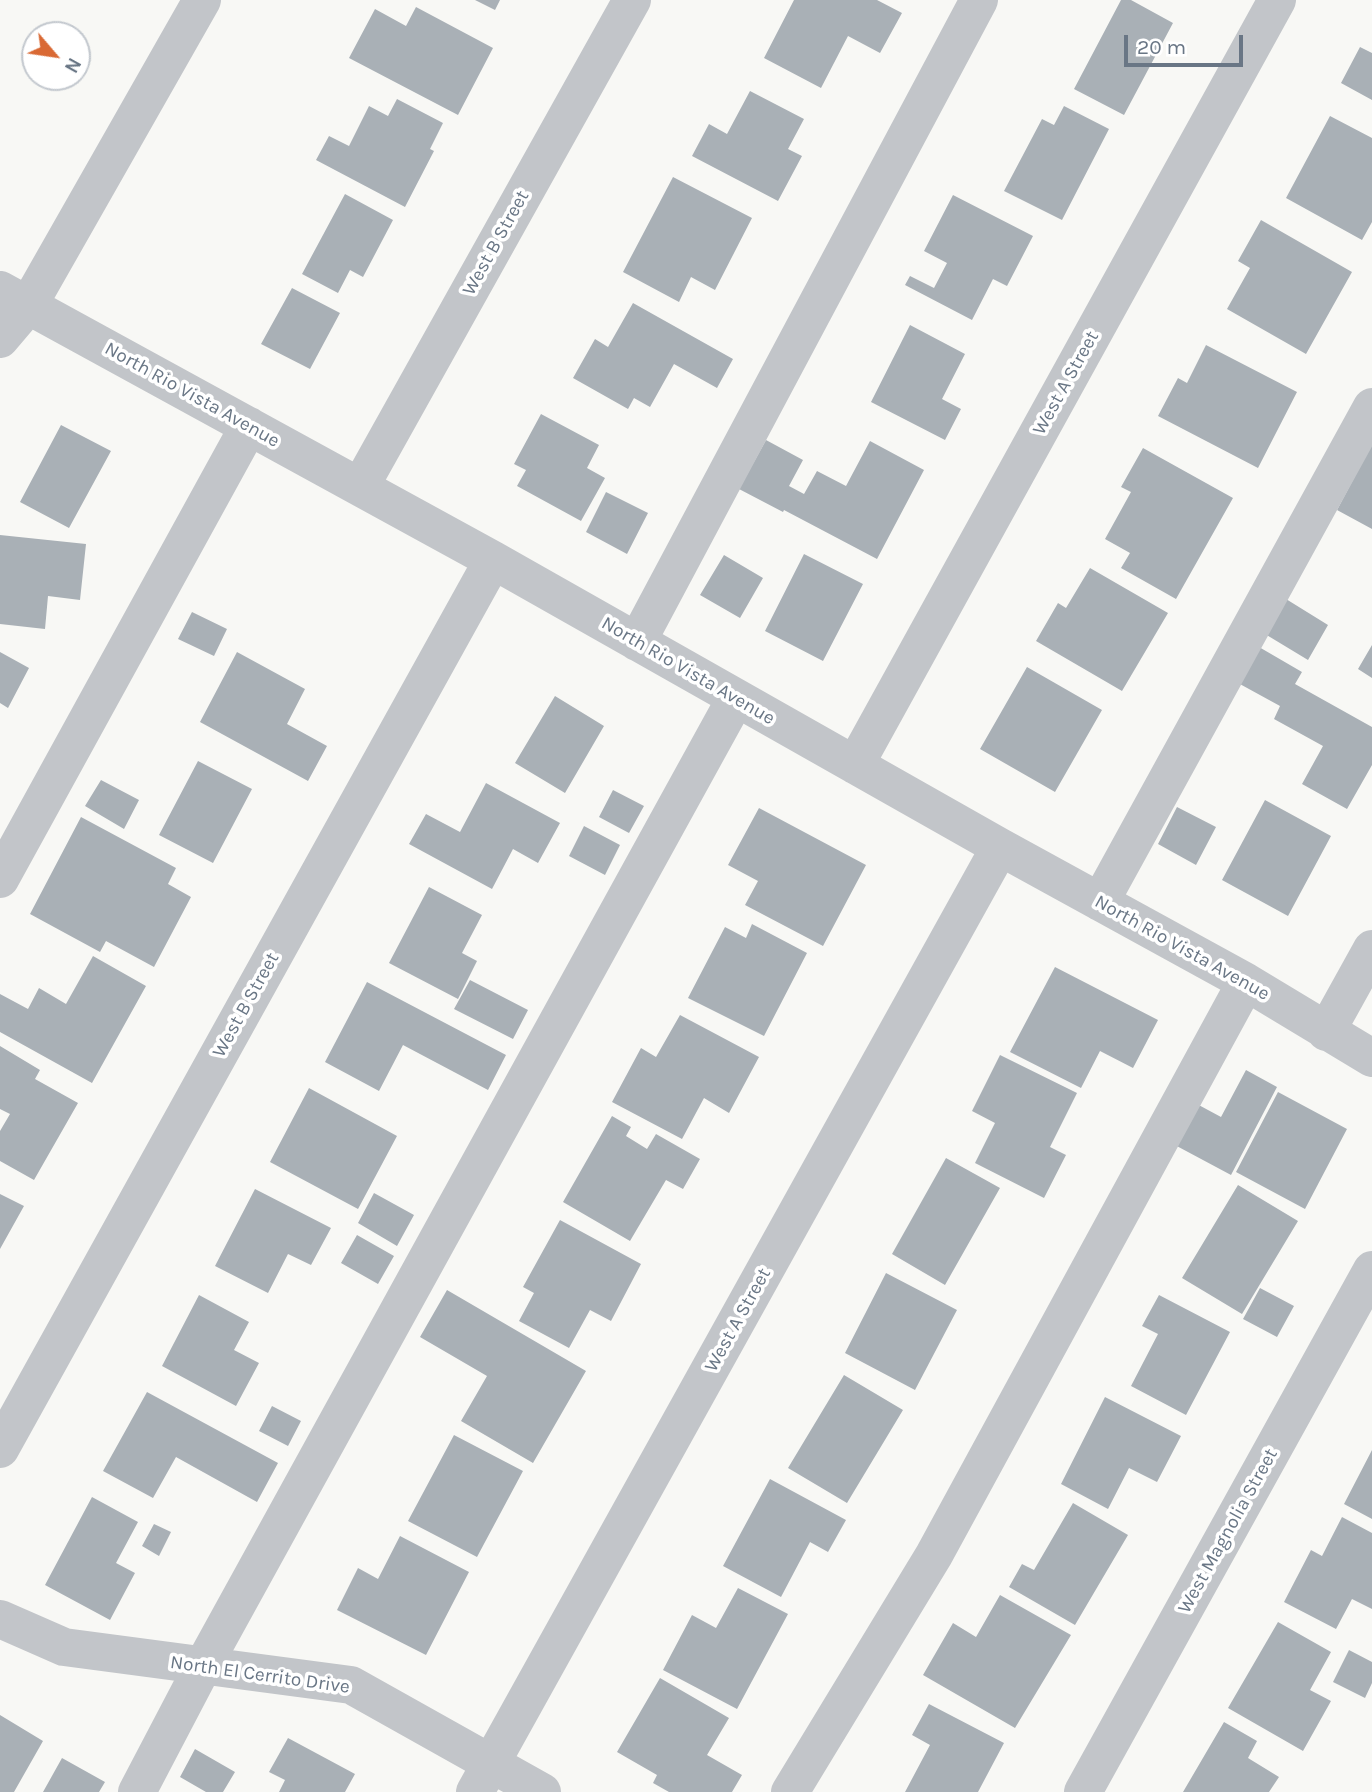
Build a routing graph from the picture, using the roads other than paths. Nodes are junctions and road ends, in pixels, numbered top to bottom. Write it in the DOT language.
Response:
graph roads {
  1 [pos="202,0"];
  2 [pos="632,0"];
  3 [pos="979,0"];
  4 [pos="1277,0"];
  5 [pos="14,298"];
  6 [pos="0,339"];
  7 [pos="1372,407"];
  8 [pos="248,426"];
  9 [pos="360,487"];
  10 [pos="493,560"];
  11 [pos="637,642"];
  12 [pos="736,698"];
  13 [pos="855,765"];
  14 [pos="1000,847"];
  15 [pos="0,879"];
  16 [pos="1100,902"];
  17 [pos="1372,948"];
  18 [pos="1246,982"];
  19 [pos="1326,1032"];
  20 [pos="1372,1058"];
  21 [pos="1372,1270"];
  22 [pos="0,1449"];
  23 [pos="0,1619"];
  24 [pos="204,1666"];
  25 [pos="483,1778"];
  26 [pos="137,1792"];
  27 [pos="542,1792"];
  28 [pos="790,1792"];
  29 [pos="1083,1792"];
  1 -- 5 [label="street"];
  2 -- 9 [label="street, West B Street"];
  3 -- 11 [label="street"];
  4 -- 13 [label="street, West A Street"];
  5 -- 6 [label="street"];
  5 -- 8 [label="street, North Rio Vista Avenue"];
  7 -- 16 [label="street"];
  8 -- 9 [label="street, North Rio Vista Avenue"];
  8 -- 15 [label="street"];
  9 -- 10 [label="street, North Rio Vista Avenue"];
  10 -- 11 [label="street, North Rio Vista Avenue"];
  10 -- 22 [label="street, West B Street"];
  11 -- 12 [label="street, North Rio Vista Avenue"];
  12 -- 13 [label="street, North Rio Vista Avenue"];
  12 -- 24 [label="street"];
  13 -- 14 [label="street, North Rio Vista Avenue"];
  14 -- 16 [label="street, North Rio Vista Avenue"];
  14 -- 25 [label="street, West A Street"];
  16 -- 18 [label="street, North Rio Vista Avenue"];
  17 -- 19 [label="street"];
  18 -- 19 [label="street, North Rio Vista Avenue"];
  18 -- 28 [label="street"];
  19 -- 20 [label="street, North Rio Vista Avenue"];
  21 -- 29 [label="street, West Magnolia Street"];
  23 -- 24 [label="street, North El Cerrito Drive"];
  24 -- 25 [label="street, North El Cerrito Drive"];
  24 -- 26 [label="street"];
  25 -- 27 [label="street, North El Cerrito Drive"];
}
